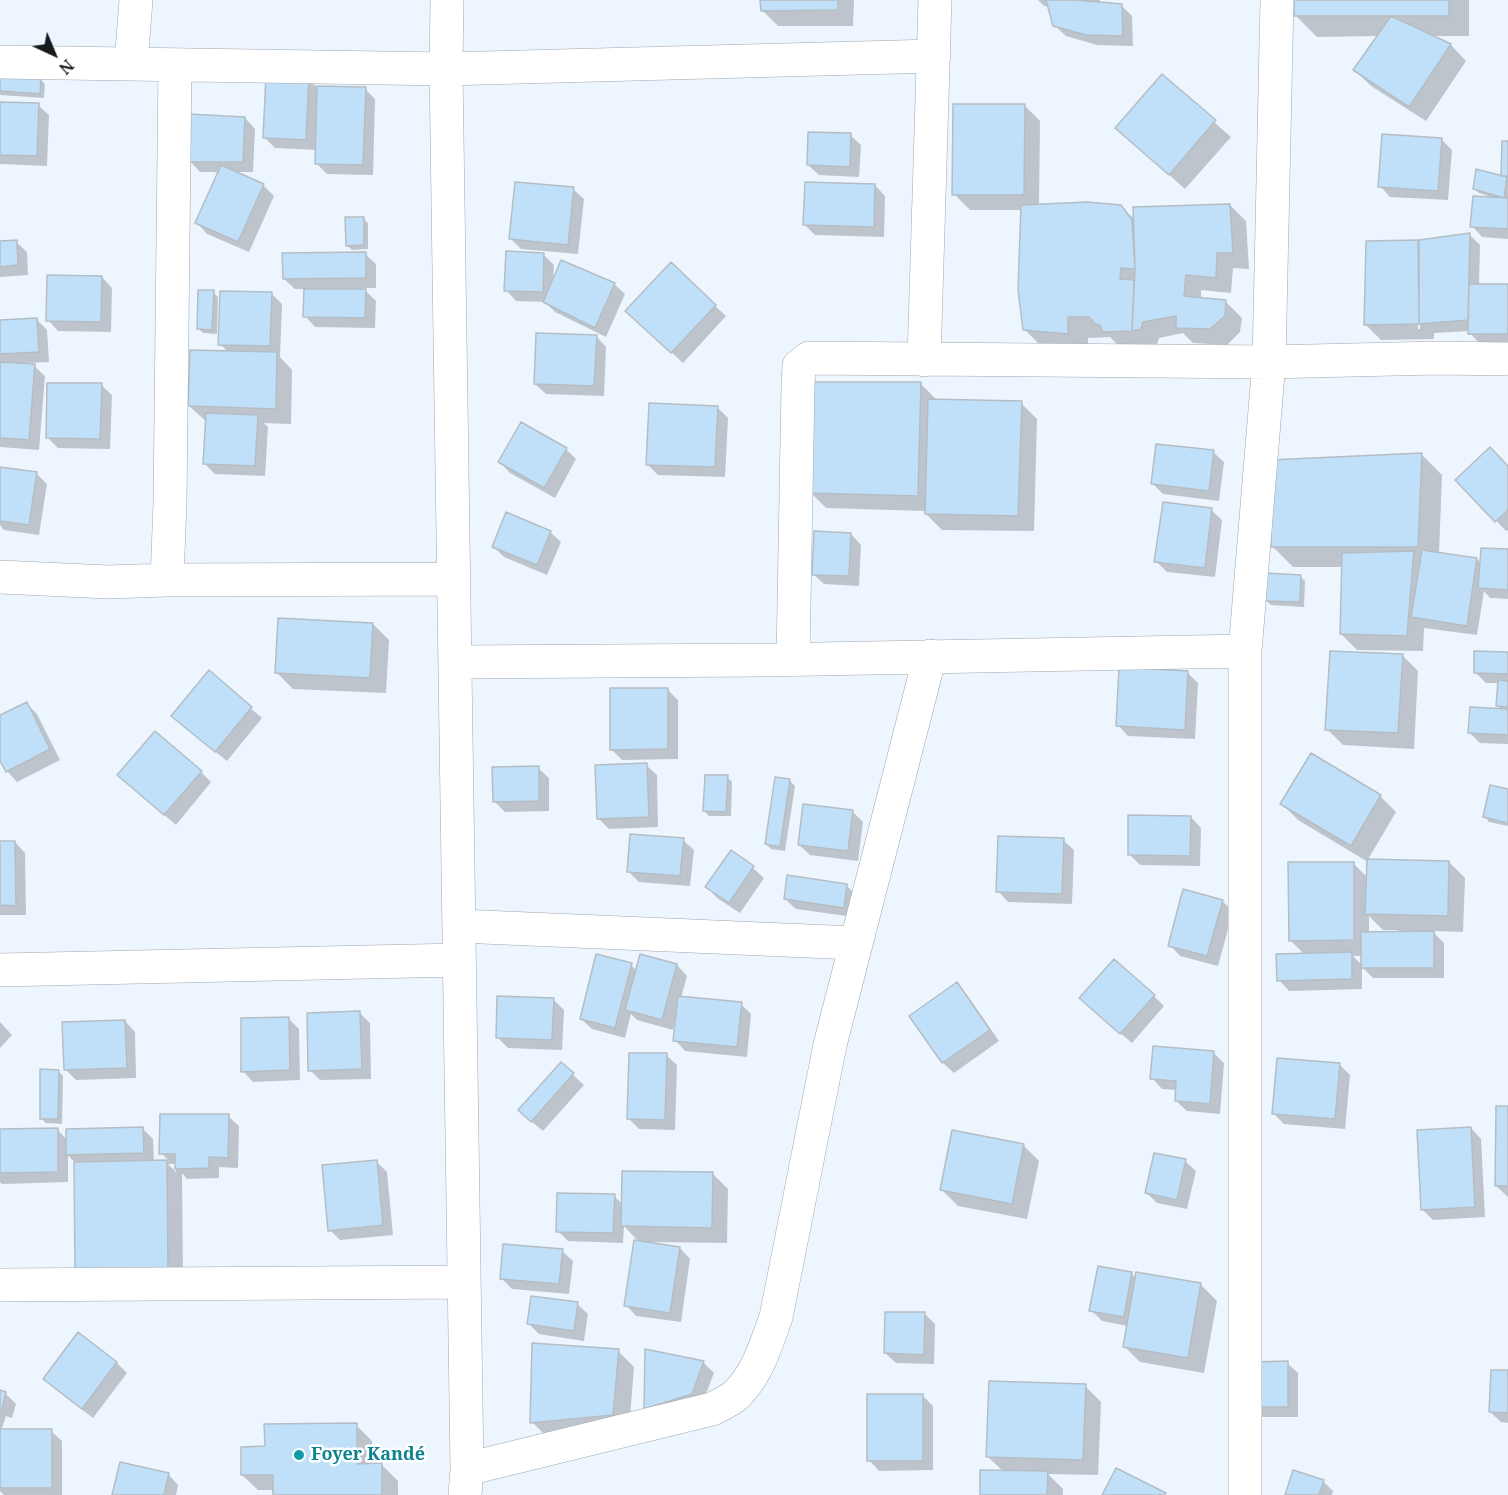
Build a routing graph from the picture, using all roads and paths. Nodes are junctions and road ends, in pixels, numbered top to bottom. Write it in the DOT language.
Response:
graph roads {
  1 [pos="135,0"];
  2 [pos="447,0"];
  3 [pos="935,0"];
  4 [pos="1276,0"];
  5 [pos="934,56"];
  6 [pos="0,62"];
  7 [pos="131,64"];
  8 [pos="175,65"];
  9 [pos="446,69"];
  10 [pos="1508,359"];
  11 [pos="924,360"];
  12 [pos="1269,362"];
  13 [pos="0,577"];
  14 [pos="454,579"];
  15 [pos="167,580"];
  16 [pos="1245,651"];
  17 [pos="930,656"];
  18 [pos="793,659"];
  19 [pos="455,662"];
  20 [pos="459,926"];
  21 [pos="855,944"];
  22 [pos="459,960"];
  23 [pos="0,970"];
  24 [pos="464,1282"];
  25 [pos="0,1285"];
  26 [pos="466,1482"];
  27 [pos="1245,1495"];
  1 -- 7 [label="street"];
  2 -- 9 [label="street"];
  3 -- 5 [label="street"];
  4 -- 12 [label="street"];
  5 -- 9 [label="street"];
  5 -- 11 [label="street"];
  6 -- 7 [label="street"];
  7 -- 8 [label="street"];
  8 -- 9 [label="street"];
  8 -- 15 [label="street"];
  9 -- 14 [label="street"];
  10 -- 12 [label="street"];
  11 -- 12 [label="street"];
  11 -- 18 [label="street"];
  12 -- 16 [label="street"];
  13 -- 15 [label="street"];
  14 -- 15 [label="street"];
  14 -- 19 [label="street"];
  16 -- 17 [label="street"];
  16 -- 27 [label="street"];
  17 -- 18 [label="street"];
  17 -- 21 [label="street"];
  18 -- 19 [label="street"];
  19 -- 20 [label="street"];
  20 -- 21 [label="street"];
  20 -- 22 [label="street"];
  21 -- 26 [label="street"];
  22 -- 23 [label="street"];
  22 -- 24 [label="street"];
  24 -- 25 [label="street"];
  24 -- 26 [label="street"];
}
